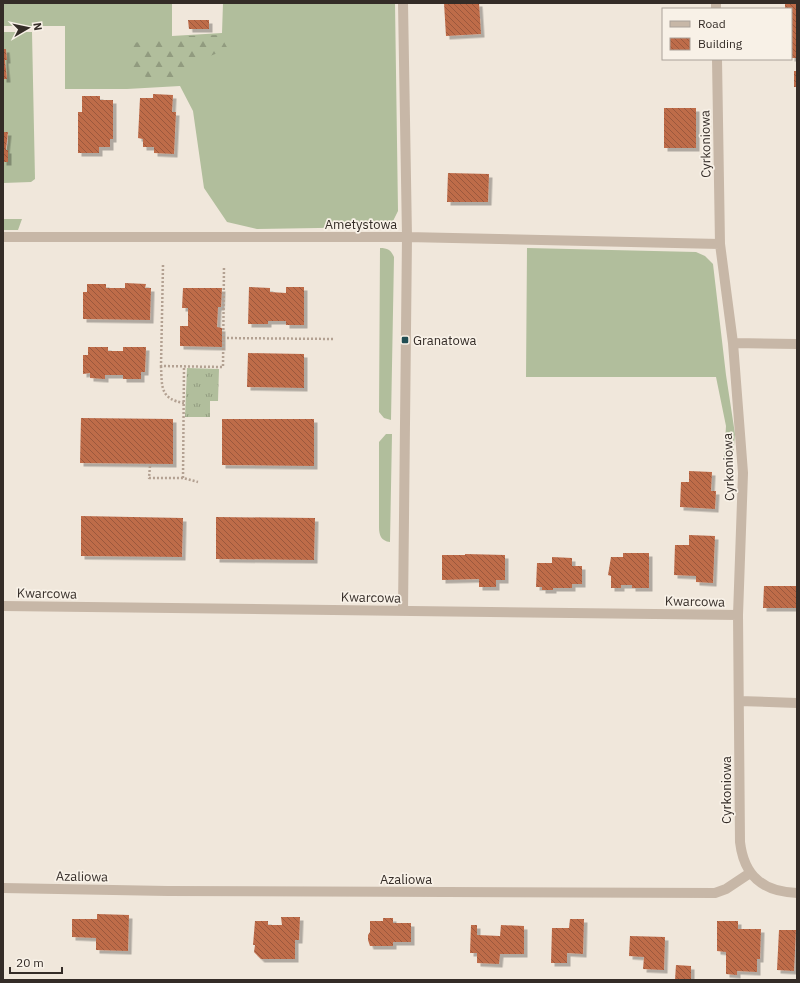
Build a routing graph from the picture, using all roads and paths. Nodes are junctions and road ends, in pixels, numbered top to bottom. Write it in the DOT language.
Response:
graph roads {
  1 [pos="404,3"];
  2 [pos="717,60"];
  3 [pos="3,237"];
  4 [pos="407,237"];
  5 [pos="720,244"];
  6 [pos="163,265"];
  7 [pos="224,266"];
  8 [pos="223,338"];
  9 [pos="335,339"];
  10 [pos="733,343"];
  11 [pos="797,344"];
  12 [pos="161,366"];
  13 [pos="184,366"];
  14 [pos="184,403"];
  15 [pos="150,466"];
  16 [pos="184,478"];
  17 [pos="198,482"];
  18 [pos="3,606"];
  19 [pos="403,611"];
  20 [pos="738,615"];
  21 [pos="739,701"];
  22 [pos="797,704"];
  23 [pos="750,873"];
  24 [pos="3,888"];
  25 [pos="797,893"];
  1 -- 4 [label="street"];
  2 -- 5 [label="street, Cyrkoniowa"];
  3 -- 4 [label="street, Ametystowa"];
  4 -- 5 [label="street, Ametystowa"];
  4 -- 19 [label="street"];
  5 -- 10 [label="street, Cyrkoniowa"];
  6 -- 12 [label="path"];
  7 -- 8 [label="path"];
  8 -- 9 [label="path"];
  8 -- 13 [label="path"];
  10 -- 11 [label="street"];
  10 -- 20 [label="street, Cyrkoniowa"];
  12 -- 13 [label="path"];
  12 -- 14 [label="path"];
  13 -- 14 [label="path"];
  14 -- 16 [label="path"];
  15 -- 16 [label="path"];
  16 -- 17 [label="path"];
  18 -- 19 [label="street, Kwarcowa"];
  19 -- 20 [label="street, Kwarcowa"];
  20 -- 21 [label="street, Cyrkoniowa"];
  21 -- 22 [label="street"];
  21 -- 23 [label="street, Cyrkoniowa"];
  23 -- 24 [label="street, Azaliowa"];
  23 -- 25 [label="street"];
}
